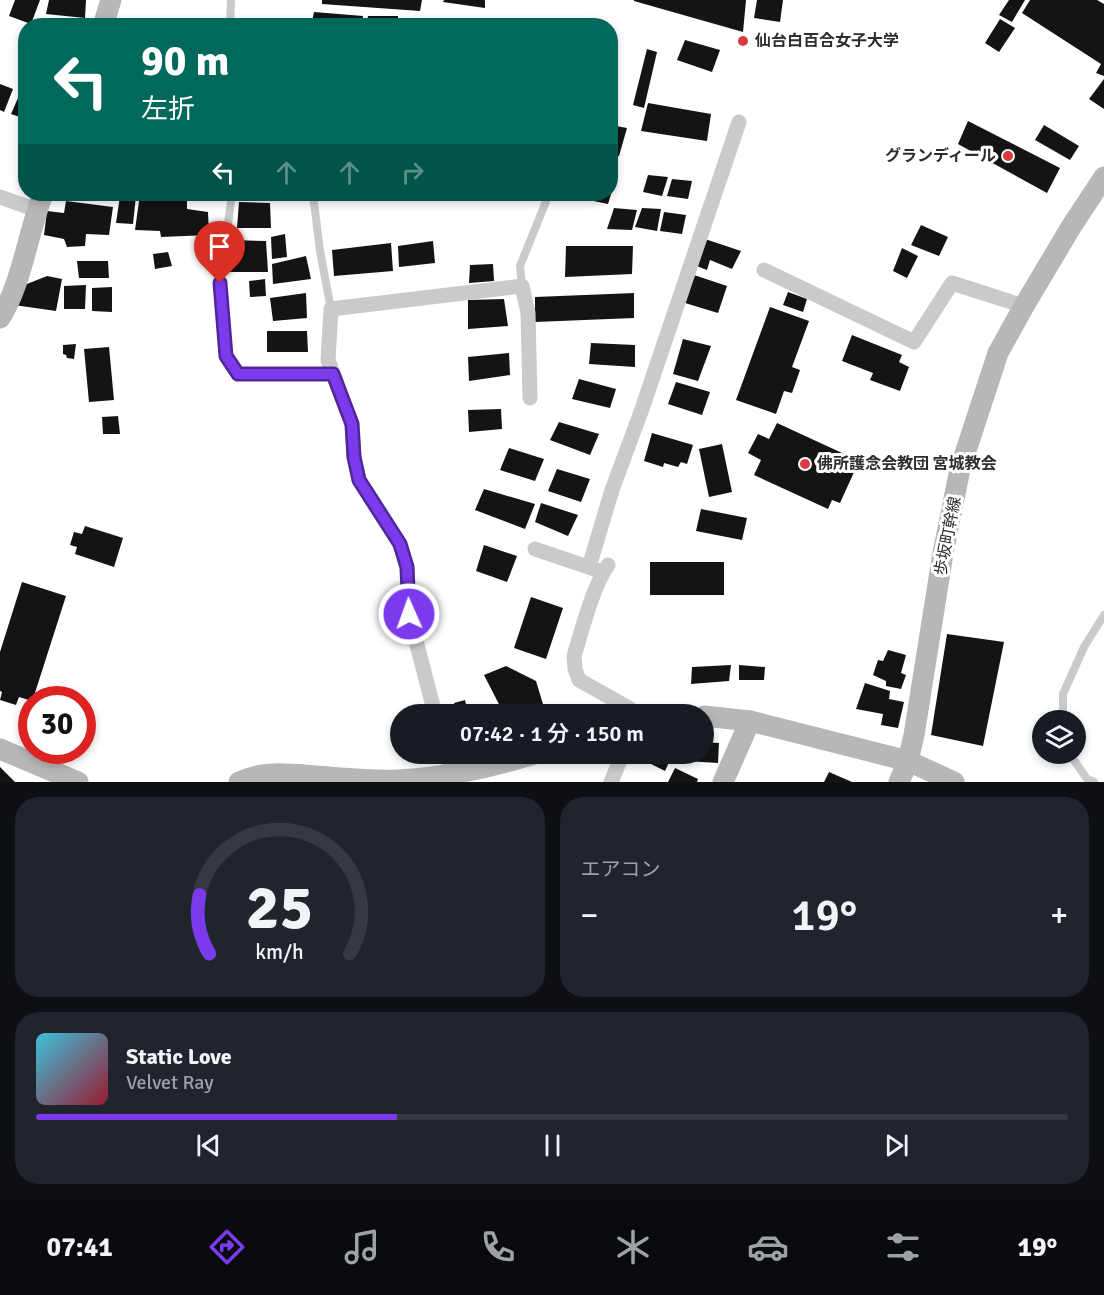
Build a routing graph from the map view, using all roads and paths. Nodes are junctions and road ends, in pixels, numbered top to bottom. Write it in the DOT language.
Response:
graph roads {
  1 [pos="111,0"];
  2 [pos="231,0"];
  3 [pos="105,18"];
  4 [pos="230,18"];
  5 [pos="739,122"];
  6 [pos="1104,177"];
  7 [pos="0,197"];
  8 [pos="18,199"];
  9 [pos="231,201"];
  10 [pos="314,201"];
  11 [pos="546,201"];
  12 [pos="40,202"];
  13 [pos="764,270"];
  14 [pos="522,286"];
  15 [pos="1024,306"];
  16 [pos="332,309"];
  17 [pos="0,318"];
  18 [pos="333,374"];
  19 [pos="530,398"];
  20 [pos="535,549"];
  21 [pos="600,568"];
  22 [pos="1104,615"];
  23 [pos="432,704"];
  24 [pos="622,704"];
  25 [pos="1063,710"];
  26 [pos="714,717"];
  27 [pos="750,721"];
  28 [pos="0,749"];
  29 [pos="908,761"];
  30 [pos="449,764"];
  31 [pos="496,764"];
  32 [pos="618,764"];
  33 [pos="1077,764"];
  34 [pos="453,775"];
  35 [pos="78,782"];
  36 [pos="239,782"];
  37 [pos="611,782"];
  38 [pos="723,782"];
  39 [pos="899,782"];
  40 [pos="954,782"];
  41 [pos="1094,782"];
  1 -- 3 [label="street"];
  2 -- 4 [label="lane"];
  5 -- 21 [label="street"];
  6 -- 15 [label="street, 歩坂町幹線"];
  7 -- 8 [label="street"];
  9 -- 18 [label="lane"];
  10 -- 16 [label="lane"];
  11 -- 14 [label="lane"];
  12 -- 17 [label="street"];
  13 -- 15 [label="street"];
  14 -- 16 [label="street"];
  14 -- 19 [label="street"];
  15 -- 29 [label="street, 歩坂町幹線"];
  16 -- 18 [label="street"];
  18 -- 23 [label="street"];
  20 -- 21 [label="street"];
  21 -- 24 [label="street"];
  22 -- 25 [label="lane"];
  26 -- 27 [label="street"];
  27 -- 29 [label="street"];
  27 -- 38 [label="street"];
  28 -- 35 [label="street"];
  29 -- 39 [label="street, 歩坂町幹線"];
  29 -- 40 [label="street"];
  30 -- 34 [label="street"];
  31 -- 34 [label="street"];
  32 -- 37 [label="street"];
  33 -- 41 [label="lane"];
  34 -- 36 [label="street"];
}
